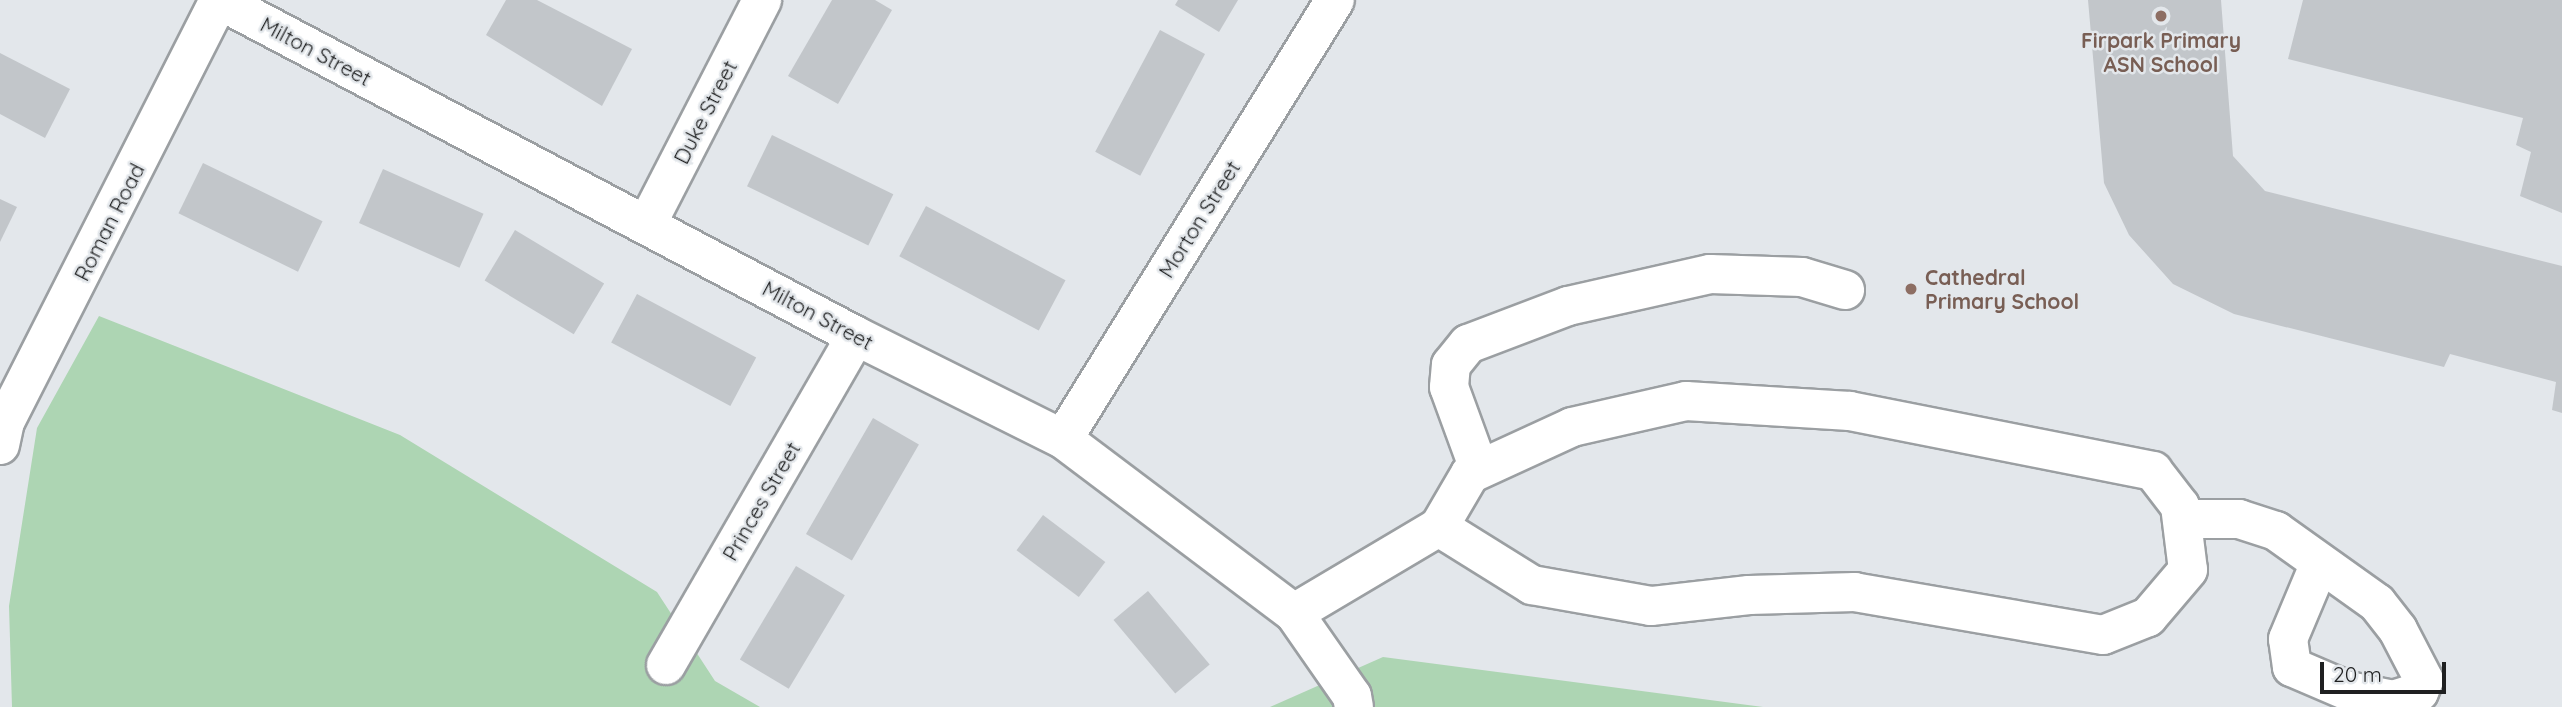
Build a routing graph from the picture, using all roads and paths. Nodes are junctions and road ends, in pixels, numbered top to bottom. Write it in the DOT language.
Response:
graph roads {
  1 [pos="219,0"];
  2 [pos="762,0"];
  3 [pos="1335,0"];
  4 [pos="647,224"];
  5 [pos="1845,290"];
  6 [pos="856,336"];
  7 [pos="2,429"];
  8 [pos="1063,439"];
  9 [pos="1479,469"];
  10 [pos="2182,519"];
  11 [pos="1439,527"];
  12 [pos="2320,563"];
  13 [pos="1294,613"];
  14 [pos="666,665"];
  15 [pos="1354,707"];
  1 -- 4 [label="street, Milton Street"];
  1 -- 7 [label="street, Roman Road"];
  2 -- 4 [label="street, Duke Street"];
  3 -- 8 [label="street, Morton Street"];
  4 -- 6 [label="street, Milton Street"];
  5 -- 9 [label="street"];
  6 -- 8 [label="street, Milton Street"];
  6 -- 14 [label="street, Princes Street"];
  8 -- 13 [label="street, Milton Street"];
  9 -- 10 [label="street"];
  9 -- 11 [label="street"];
  10 -- 11 [label="street"];
  10 -- 12 [label="street"];
  11 -- 13 [label="street"];
  13 -- 15 [label="street, Milton Street"];
}
